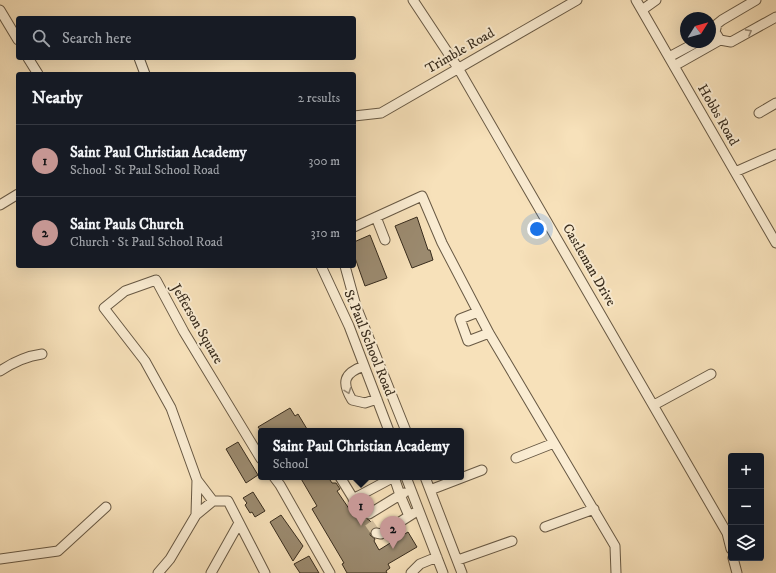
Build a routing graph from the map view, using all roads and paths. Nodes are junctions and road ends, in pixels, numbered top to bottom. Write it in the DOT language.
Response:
graph roads {
  1 [pos="413,0"];
  2 [pos="577,0"];
  3 [pos="636,0"];
  4 [pos="656,0"];
  5 [pos="756,0"];
  6 [pos="0,10"];
  7 [pos="642,10"];
  8 [pos="776,17"];
  9 [pos="716,30"];
  10 [pos="716,35"];
  11 [pos="16,37"];
  12 [pos="686,48"];
  13 [pos="698,48"];
  14 [pos="669,57"];
  15 [pos="29,60"];
  16 [pos="140,60"];
  17 [pos="674,66"];
  18 [pos="458,68"];
  19 [pos="37,72"];
  20 [pos="144,72"];
  21 [pos="776,103"];
  22 [pos="758,113"];
  23 [pos="356,116"];
  24 [pos="776,154"];
  25 [pos="735,172"];
  26 [pos="16,195"];
  27 [pos="0,204"];
  28 [pos="376,217"];
  29 [pos="356,226"];
  30 [pos="775,238"];
  31 [pos="385,240"];
  32 [pos="322,268"];
  33 [pos="346,268"];
  34 [pos="478,312"];
  35 [pos="489,333"];
  36 [pos="42,354"];
  37 [pos="364,366"];
  38 [pos="0,372"];
  39 [pos="711,374"];
  40 [pos="377,399"];
  41 [pos="654,405"];
  42 [pos="388,428"];
  43 [pos="405,428"];
  44 [pos="554,443"];
  45 [pos="258,454"];
  46 [pos="516,458"];
  47 [pos="482,470"];
  48 [pos="464,477"];
  49 [pos="196,480"];
  50 [pos="276,480"];
  51 [pos="344,480"];
  52 [pos="389,480"];
  53 [pos="395,480"];
  54 [pos="407,480"];
  55 [pos="426,480"];
  56 [pos="456,480"];
  57 [pos="411,490"];
  58 [pos="430,490"];
  59 [pos="400,495"];
  60 [pos="356,498"];
  61 [pos="213,501"];
  62 [pos="106,507"];
  63 [pos="594,508"];
  64 [pos="419,510"];
  65 [pos="360,512"];
  66 [pos="196,515"];
  67 [pos="409,516"];
  68 [pos="239,522"];
  69 [pos="545,527"];
  70 [pos="376,533"];
  71 [pos="728,537"];
  72 [pos="512,541"];
  73 [pos="437,557"];
  74 [pos="0,559"];
  75 [pos="458,560"];
  76 [pos="734,561"];
  77 [pos="158,573"];
  78 [pos="211,573"];
  79 [pos="265,573"];
  80 [pos="330,573"];
  81 [pos="412,573"];
  82 [pos="443,573"];
  83 [pos="462,573"];
  84 [pos="616,573"];
  85 [pos="737,573"];
  1 -- 18 [label="street, Castleman Drive"];
  2 -- 18 [label="street, Trimble Road"];
  3 -- 7 [label="street, Hobbs Road"];
  4 -- 7 [label="street"];
  5 -- 9 [label="street"];
  6 -- 11 [label="street"];
  7 -- 14 [label="street, Hobbs Road"];
  10 -- 8 [label="street, one-way"];
  12 -- 14 [label="street"];
  13 -- 17 [label="street"];
  14 -- 17 [label="street, Hobbs Road"];
  15 -- 19 [label="street"];
  16 -- 20 [label="street"];
  17 -- 25 [label="street, Hobbs Road"];
  18 -- 23 [label="street, Trimble Road"];
  18 -- 41 [label="street, Castleman Drive"];
  21 -- 22 [label="street"];
  24 -- 25 [label="street"];
  25 -- 30 [label="street, Hobbs Road"];
  26 -- 27 [label="street"];
  28 -- 29 [label="street"];
  28 -- 31 [label="street"];
  28 -- 34 [label="street"];
  32 -- 37 [label="street, St Paul School Road"];
  33 -- 43 [label="street"];
  34 -- 35 [label="street"];
  34 -- 35 [label="street"];
  35 -- 44 [label="street"];
  36 -- 38 [label="street"];
  37 -- 40 [label="street, St Paul School Road"];
  37 -- 40 [label="street, one-way"];
  39 -- 41 [label="street"];
  40 -- 42 [label="street, St Paul School Road"];
  41 -- 71 [label="street, Castleman Drive"];
  44 -- 46 [label="street"];
  44 -- 63 [label="street"];
  45 -- 49 [label="street, Jefferson Square"];
  47 -- 48 [label="street"];
  49 -- 61 [label="street, Jefferson Square"];
  49 -- 66 [label="street, Jefferson Square"];
  50 -- 80 [label="street"];
  51 -- 60 [label="street"];
  52 -- 60 [label="street"];
  53 -- 59 [label="street"];
  54 -- 57 [label="street"];
  55 -- 58 [label="street"];
  56 -- 58 [label="street"];
  57 -- 59 [label="street"];
  57 -- 64 [label="street"];
  58 -- 75 [label="street"];
  59 -- 60 [label="street"];
  59 -- 67 [label="street"];
  60 -- 65 [label="street"];
  61 -- 66 [label="street"];
  61 -- 68 [label="street"];
  62 -- 74 [label="street"];
  63 -- 69 [label="street"];
  63 -- 84 [label="street"];
  64 -- 67 [label="street"];
  64 -- 73 [label="street"];
  66 -- 77 [label="street"];
  67 -- 70 [label="street"];
  68 -- 78 [label="street"];
  68 -- 79 [label="street"];
  72 -- 75 [label="street"];
  73 -- 81 [label="street"];
  73 -- 82 [label="street"];
  75 -- 83 [label="street"];
  76 -- 85 [label="street"];
}
